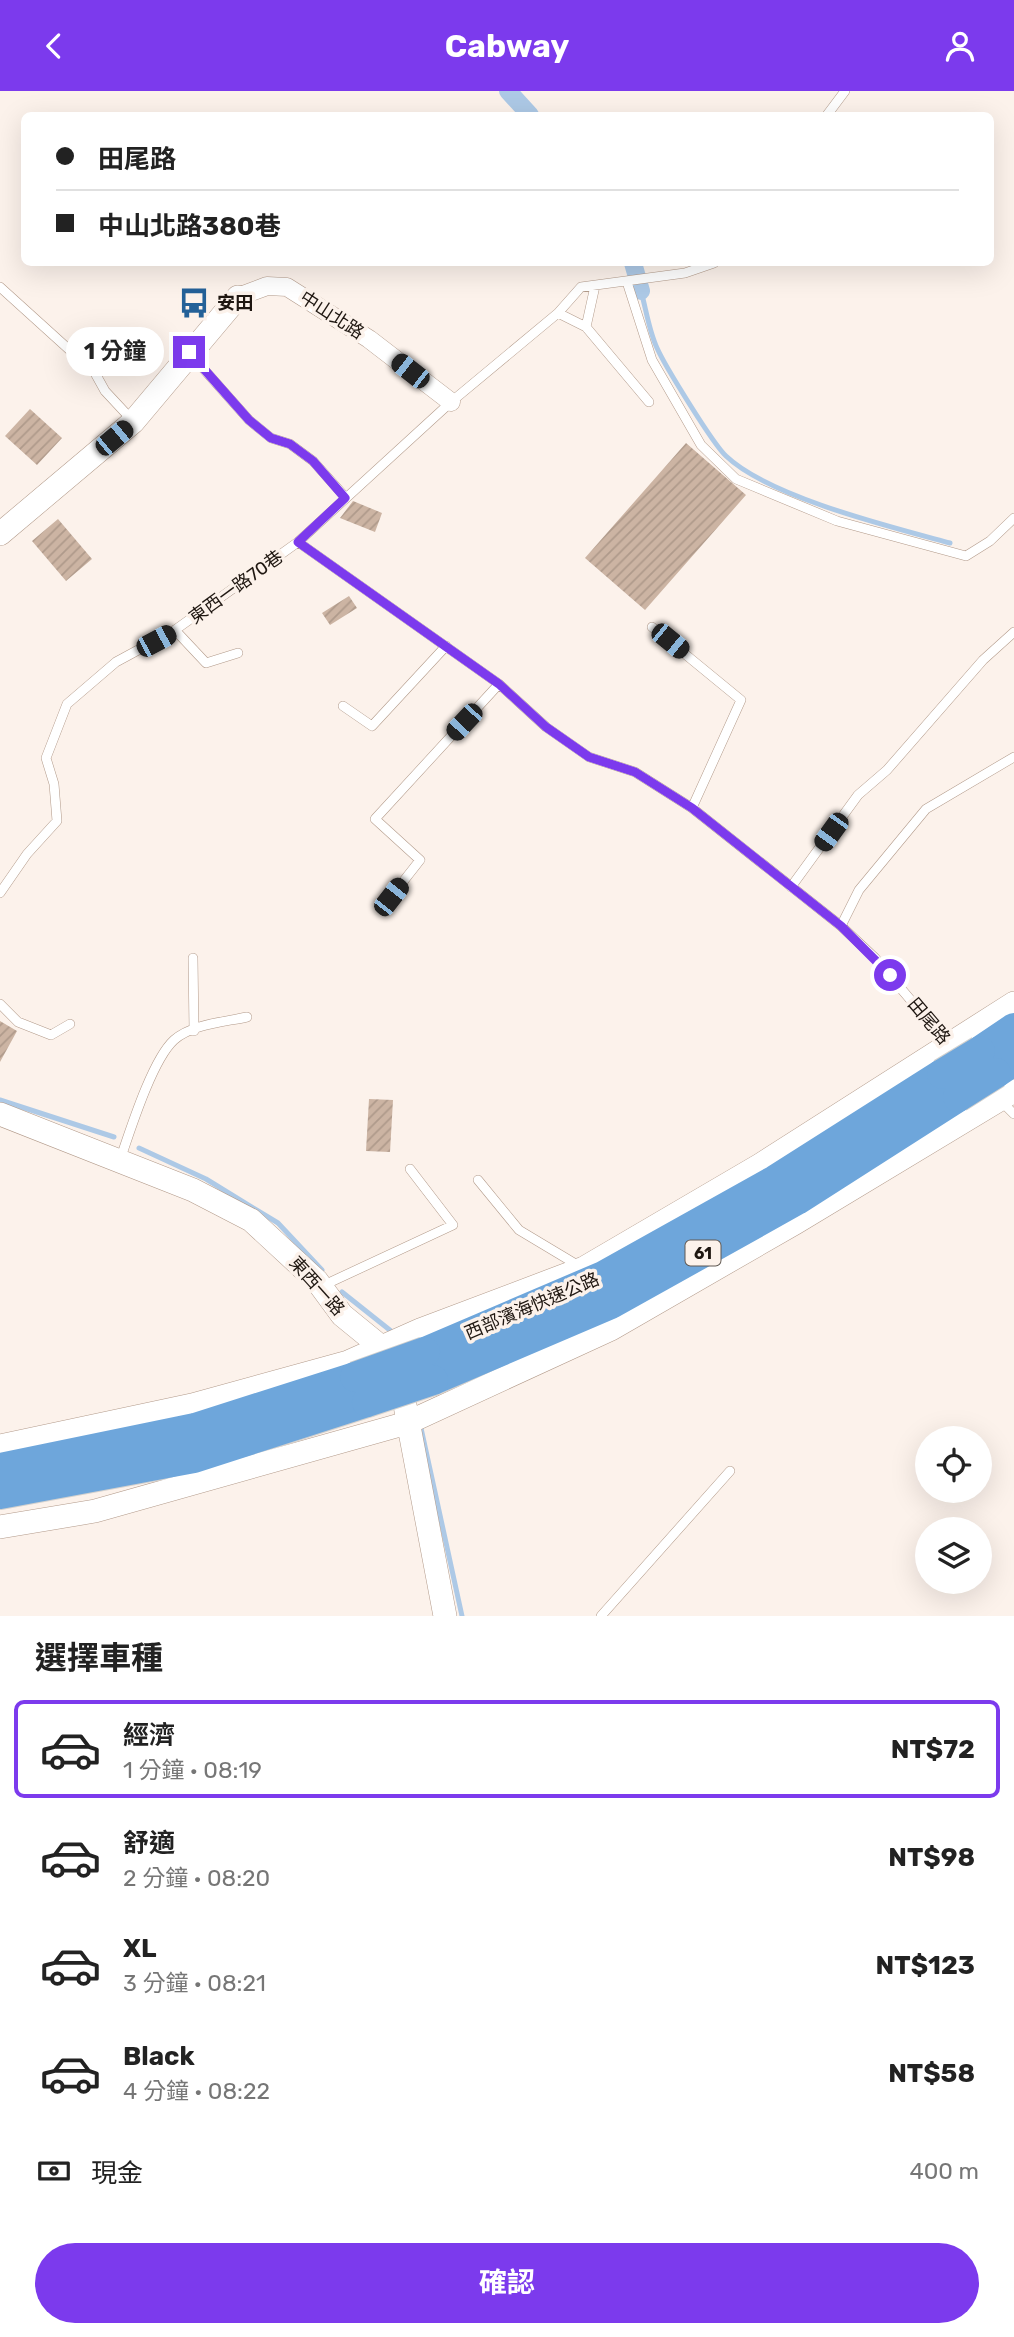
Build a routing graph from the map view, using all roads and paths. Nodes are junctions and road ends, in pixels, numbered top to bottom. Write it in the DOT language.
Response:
graph roads {
  1 [pos="845,91"];
  2 [pos="829,112"];
  3 [pos="705,266"];
  4 [pos="627,282"];
  5 [pos="595,286"];
  6 [pos="0,288"];
  7 [pos="238,297"];
  8 [pos="558,313"];
  9 [pos="586,327"];
  10 [pos="189,352"];
  11 [pos="649,402"];
  12 [pos="451,403"];
  13 [pos="133,422"];
  14 [pos="345,498"];
  15 [pos="1014,518"];
  16 [pos="0,534"];
  17 [pos="298,542"];
  18 [pos="652,627"];
  19 [pos="175,630"];
  20 [pos="1014,632"];
  21 [pos="446,646"];
  22 [pos="238,653"];
  23 [pos="499,684"];
  24 [pos="343,705"];
  25 [pos="1014,757"];
  26 [pos="692,808"];
  27 [pos="791,887"];
  28 [pos="0,893"];
  29 [pos="391,897"];
  30 [pos="841,926"];
  31 [pos="193,958"];
  32 [pos="1014,1003"];
  33 [pos="0,1004"];
  34 [pos="247,1017"];
  35 [pos="70,1024"];
  36 [pos="1014,1028"];
  37 [pos="194,1031"];
  38 [pos="948,1045"];
  39 [pos="1003,1082"];
  40 [pos="950,1085"];
  41 [pos="0,1114"];
  42 [pos="120,1160"];
  43 [pos="410,1169"];
  44 [pos="478,1180"];
  45 [pos="584,1268"];
  46 [pos="321,1286"];
  47 [pos="380,1346"];
  48 [pos="361,1389"];
  49 [pos="407,1423"];
  50 [pos="0,1446"];
  51 [pos="0,1468"];
  52 [pos="730,1471"];
  53 [pos="0,1494"];
  54 [pos="0,1527"];
  55 [pos="444,1616"];
  56 [pos="601,1616"];
  1 -- 2 [label="lane"];
  3 -- 4 [label="lane, 東西一路70巷"];
  4 -- 5 [label="lane, 東西一路70巷"];
  4 -- 15 [label="lane"];
  5 -- 8 [label="lane, 東西一路70巷"];
  5 -- 9 [label="lane"];
  6 -- 13 [label="lane"];
  7 -- 10 [label="street, 中山北路"];
  7 -- 12 [label="street, 中山北路"];
  8 -- 9 [label="lane"];
  8 -- 12 [label="lane, 東西一路70巷"];
  9 -- 11 [label="lane"];
  10 -- 13 [label="street, 中山北路"];
  10 -- 14 [label="lane"];
  12 -- 14 [label="lane, 東西一路70巷"];
  13 -- 16 [label="street, 中山北路"];
  14 -- 17 [label="lane, 東西一路70巷"];
  17 -- 19 [label="lane, 東西一路70巷"];
  17 -- 21 [label="lane, 田尾路"];
  18 -- 26 [label="lane"];
  19 -- 22 [label="lane"];
  19 -- 28 [label="lane, 東西一路70巷"];
  20 -- 27 [label="lane"];
  21 -- 23 [label="lane, 田尾路"];
  21 -- 24 [label="lane"];
  23 -- 26 [label="lane, 田尾路"];
  23 -- 29 [label="lane"];
  25 -- 30 [label="lane"];
  26 -- 27 [label="lane, 田尾路"];
  27 -- 30 [label="lane, 田尾路"];
  30 -- 38 [label="lane, 田尾路"];
  31 -- 37 [label="lane"];
  32 -- 38 [label="street"];
  33 -- 35 [label="lane"];
  34 -- 37 [label="lane"];
  36 -- 39 [label="highway, 西部濱海快速公路 / 61"];
  37 -- 42 [label="lane"];
  38 -- 39 [label="lane, 田尾路"];
  38 -- 45 [label="street"];
  39 -- 40 [label="highway, 西部濱海快速公路 / 61, bridge"];
  39 -- 49 [label="street"];
  40 -- 48 [label="highway, 西部濱海快速公路 / 61, bridge"];
  40 -- 48 [label="highway, 西部濱海快速公路 / 61, bridge"];
  41 -- 42 [label="street, 東西一路"];
  42 -- 46 [label="street, 東西一路"];
  43 -- 46 [label="lane"];
  44 -- 45 [label="lane"];
  45 -- 47 [label="street"];
  46 -- 47 [label="street, 東西一路"];
  47 -- 49 [label="street, 東西一路"];
  47 -- 50 [label="street"];
  48 -- 51 [label="highway, 西部濱海快速公路 / 61"];
  48 -- 53 [label="highway, 西部濱海快速公路 / 61"];
  49 -- 54 [label="street"];
  49 -- 55 [label="street, 東西一路"];
  52 -- 56 [label="lane"];
}
